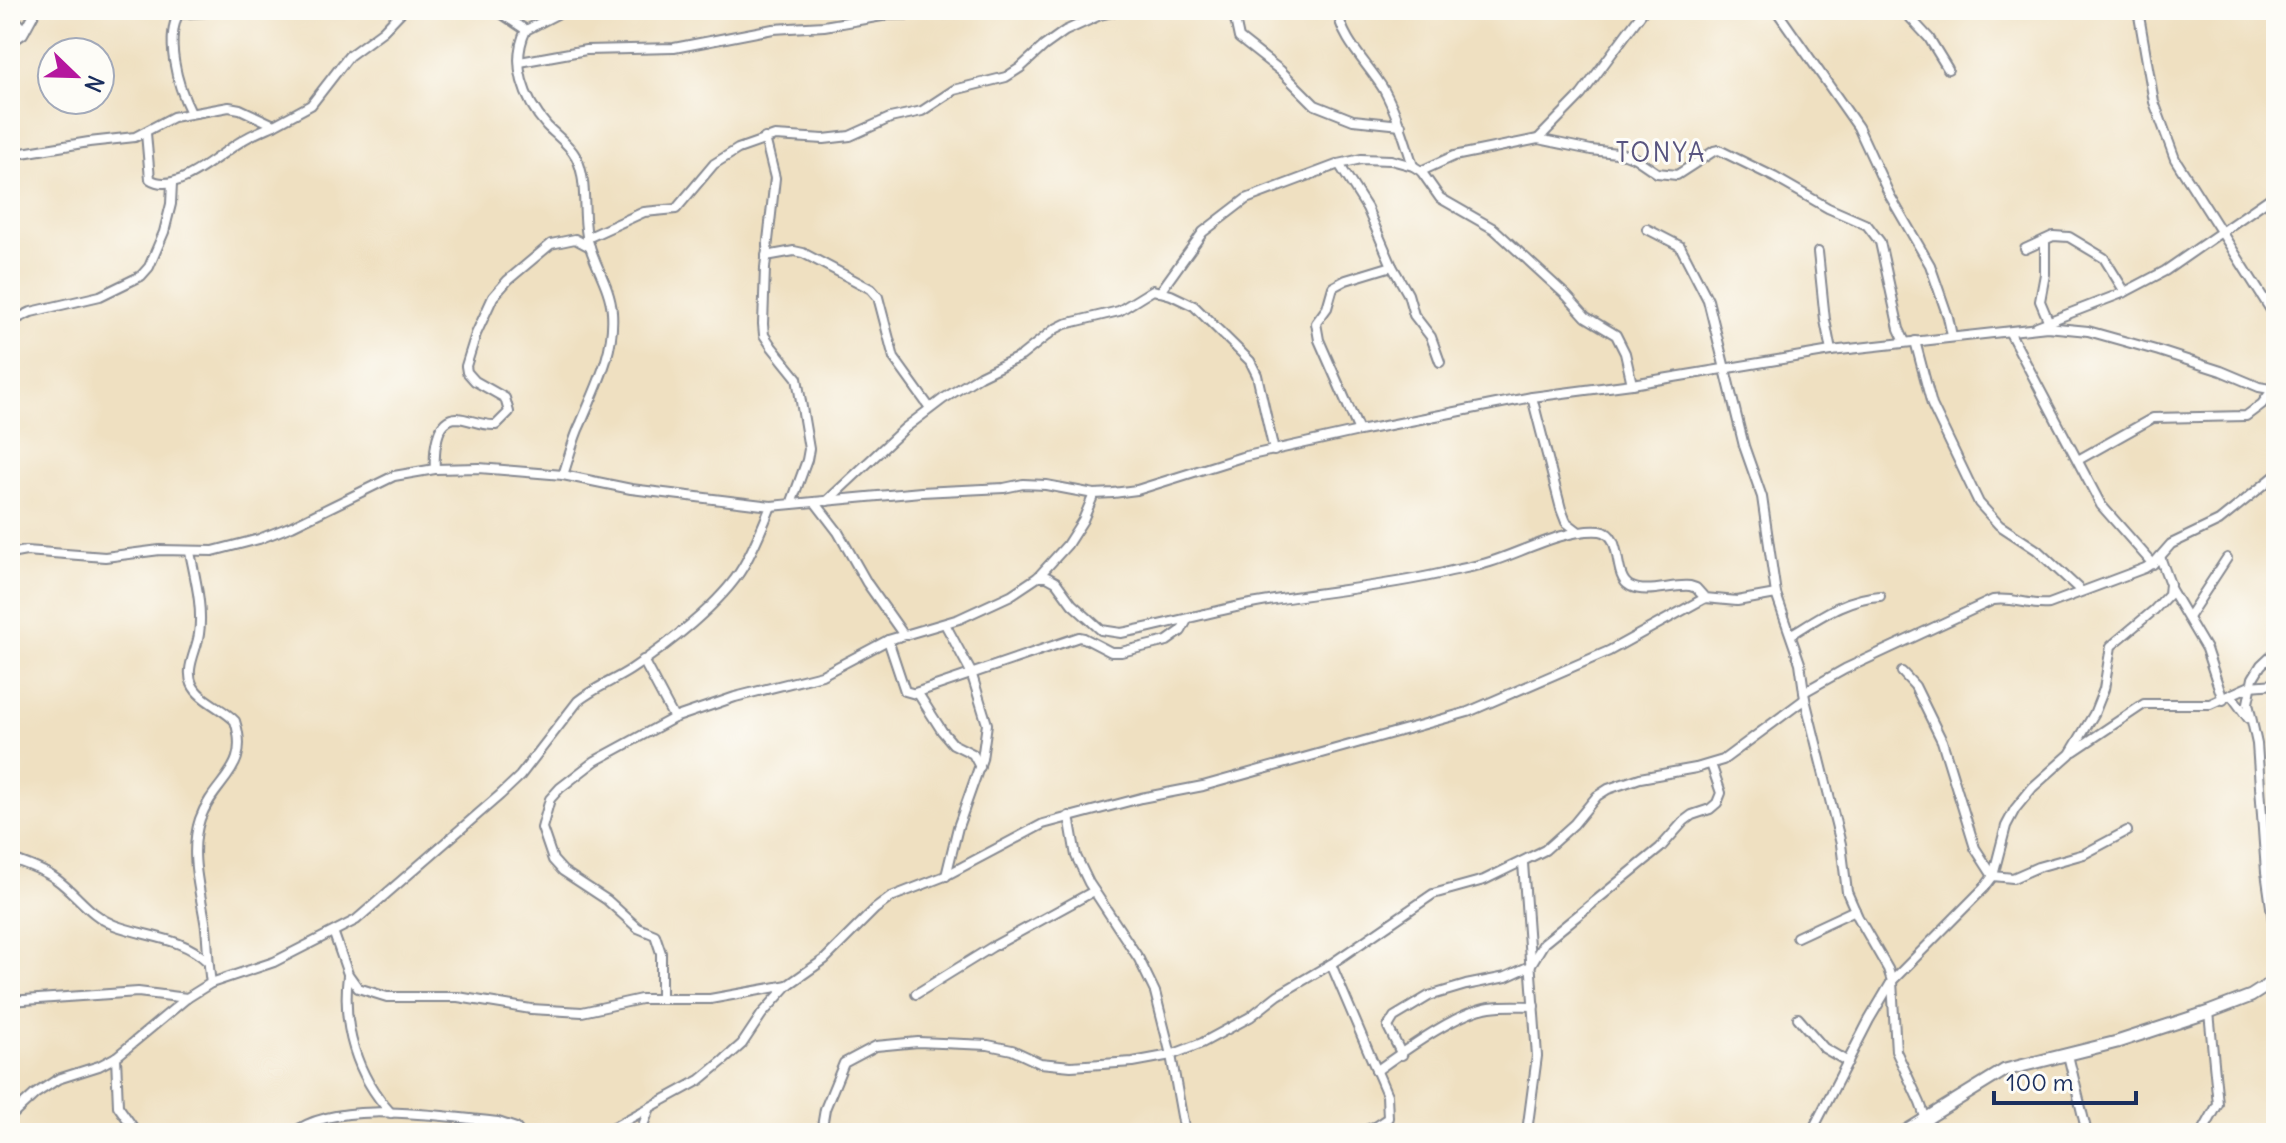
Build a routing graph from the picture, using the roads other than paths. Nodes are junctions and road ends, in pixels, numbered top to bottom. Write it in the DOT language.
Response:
graph roads {
  1 [pos="36,10"];
  2 [pos="155,10"];
  3 [pos="237,10"];
  4 [pos="403,10"];
  5 [pos="496,10"];
  6 [pos="565,10"];
  7 [pos="971,10"];
  8 [pos="1121,10"];
  9 [pos="1233,10"];
  10 [pos="1338,10"];
  11 [pos="1644,10"];
  12 [pos="1776,10"];
  13 [pos="1903,10"];
  14 [pos="2138,10"];
  15 [pos="179,12"];
  16 [pos="10,14"];
  17 [pos="25,30"];
  18 [pos="526,30"];
  19 [pos="10,43"];
  20 [pos="520,62"];
  21 [pos="1948,69"];
  22 [pos="191,113"];
  23 [pos="274,125"];
  24 [pos="1401,125"];
  25 [pos="146,133"];
  26 [pos="765,138"];
  27 [pos="1538,139"];
  28 [pos="10,155"];
  29 [pos="1339,164"];
  30 [pos="1417,168"];
  31 [pos="172,183"];
  32 [pos="2276,194"];
  33 [pos="1647,229"];
  34 [pos="2221,231"];
  35 [pos="2045,240"];
  36 [pos="589,242"];
  37 [pos="2025,249"];
  38 [pos="1818,252"];
  39 [pos="766,256"];
  40 [pos="1392,266"];
  41 [pos="1160,292"];
  42 [pos="2125,292"];
  43 [pos="2276,318"];
  44 [pos="2048,320"];
  45 [pos="10,322"];
  46 [pos="2030,329"];
  47 [pos="2010,333"];
  48 [pos="1952,336"];
  49 [pos="1915,341"];
  50 [pos="1905,342"];
  51 [pos="1831,351"];
  52 [pos="1440,362"];
  53 [pos="1724,370"];
  54 [pos="1632,384"];
  55 [pos="2274,390"];
  56 [pos="1532,397"];
  57 [pos="930,408"];
  58 [pos="1359,431"];
  59 [pos="1274,451"];
  60 [pos="2078,460"];
  61 [pos="435,469"];
  62 [pos="563,475"];
  63 [pos="2276,475"];
  64 [pos="1094,494"];
  65 [pos="820,502"];
  66 [pos="791,504"];
  67 [pos="771,506"];
  68 [pos="1579,532"];
  69 [pos="190,552"];
  70 [pos="10,554"];
  71 [pos="2227,558"];
  72 [pos="2156,560"];
  73 [pos="1038,577"];
  74 [pos="2170,588"];
  75 [pos="2081,591"];
  76 [pos="1776,594"];
  77 [pos="1880,596"];
  78 [pos="1705,598"];
  79 [pos="2189,616"];
  80 [pos="1187,620"];
  81 [pos="945,624"];
  82 [pos="903,634"];
  83 [pos="1792,634"];
  84 [pos="888,640"];
  85 [pos="2276,651"];
  86 [pos="643,660"];
  87 [pos="971,672"];
  88 [pos="1902,672"];
  89 [pos="2276,684"];
  90 [pos="2250,686"];
  91 [pos="915,693"];
  92 [pos="1805,696"];
  93 [pos="2227,697"];
  94 [pos="674,718"];
  95 [pos="2251,722"];
  96 [pos="2070,754"];
  97 [pos="1711,764"];
  98 [pos="980,767"];
  99 [pos="1069,816"];
  100 [pos="2127,831"];
  101 [pos="10,858"];
  102 [pos="1523,863"];
  103 [pos="945,876"];
  104 [pos="1993,876"];
  105 [pos="1094,891"];
  106 [pos="1855,910"];
  107 [pos="334,934"];
  108 [pos="1797,937"];
  109 [pos="2276,942"];
  110 [pos="208,962"];
  111 [pos="1331,964"];
  112 [pos="1530,966"];
  113 [pos="348,974"];
  114 [pos="2276,980"];
  115 [pos="1892,981"];
  116 [pos="211,983"];
  117 [pos="788,985"];
  118 [pos="916,994"];
  119 [pos="187,998"];
  120 [pos="661,998"];
  121 [pos="10,1001"];
  122 [pos="1534,1006"];
  123 [pos="2209,1012"];
  124 [pos="1798,1018"];
  125 [pos="1171,1055"];
  126 [pos="1402,1055"];
  127 [pos="2068,1055"];
  128 [pos="116,1057"];
  129 [pos="1848,1062"];
  130 [pos="1376,1071"];
  131 [pos="649,1110"];
  132 [pos="392,1114"];
  133 [pos="10,1117"];
  134 [pos="1926,1118"];
  135 [pos="1528,1124"];
  136 [pos="137,1133"];
  137 [pos="293,1133"];
  138 [pos="520,1133"];
  139 [pos="603,1133"];
  140 [pos="640,1133"];
  141 [pos="821,1133"];
  142 [pos="1185,1133"];
  143 [pos="1359,1133"];
  144 [pos="1811,1133"];
  145 [pos="1903,1133"];
  146 [pos="1931,1133"];
  147 [pos="2087,1133"];
  148 [pos="2202,1133"];
  1 -- 17 [label="street"];
  2 -- 15 [label="street"];
  3 -- 15 [label="street"];
  4 -- 23 [label="street"];
  5 -- 18 [label="street"];
  6 -- 18 [label="street"];
  7 -- 20 [label="street"];
  8 -- 26 [label="street"];
  9 -- 24 [label="street"];
  10 -- 24 [label="street"];
  11 -- 27 [label="street"];
  12 -- 48 [label="street"];
  13 -- 21 [label="street"];
  14 -- 34 [label="street"];
  15 -- 22 [label="street"];
  16 -- 17 [label="street"];
  17 -- 19 [label="street"];
  18 -- 20 [label="street"];
  20 -- 36 [label="street"];
  22 -- 23 [label="street"];
  22 -- 25 [label="street"];
  23 -- 31 [label="street"];
  24 -- 30 [label="street"];
  25 -- 28 [label="street"];
  25 -- 31 [label="street"];
  26 -- 36 [label="street"];
  26 -- 39 [label="street"];
  27 -- 30 [label="street"];
  27 -- 50 [label="street"];
  29 -- 30 [label="street"];
  29 -- 40 [label="street"];
  29 -- 41 [label="street"];
  30 -- 54 [label="street"];
  31 -- 45 [label="street"];
  32 -- 34 [label="street"];
  33 -- 53 [label="street"];
  34 -- 42 [label="street"];
  34 -- 43 [label="street"];
  35 -- 37 [label="street"];
  35 -- 42 [label="street"];
  35 -- 44 [label="street"];
  36 -- 61 [label="street"];
  36 -- 62 [label="street"];
  38 -- 51 [label="street"];
  39 -- 57 [label="street"];
  39 -- 66 [label="street"];
  40 -- 52 [label="street"];
  40 -- 58 [label="street"];
  41 -- 57 [label="street"];
  41 -- 59 [label="street"];
  42 -- 44 [label="street"];
  44 -- 46 [label="street"];
  46 -- 47 [label="street"];
  46 -- 55 [label="street"];
  47 -- 48 [label="street"];
  47 -- 60 [label="street"];
  48 -- 49 [label="street"];
  49 -- 50 [label="street"];
  49 -- 75 [label="street"];
  50 -- 51 [label="street"];
  51 -- 53 [label="street"];
  53 -- 54 [label="street"];
  53 -- 76 [label="street"];
  54 -- 56 [label="street"];
  55 -- 60 [label="street"];
  56 -- 58 [label="street"];
  56 -- 68 [label="street"];
  57 -- 65 [label="street"];
  58 -- 59 [label="street"];
  59 -- 64 [label="street"];
  60 -- 72 [label="street"];
  61 -- 62 [label="street"];
  61 -- 69 [label="street"];
  62 -- 67 [label="street"];
  63 -- 72 [label="street"];
  64 -- 65 [label="street"];
  64 -- 73 [label="street"];
  65 -- 66 [label="street"];
  65 -- 82 [label="street"];
  66 -- 67 [label="street"];
  67 -- 86 [label="street"];
  68 -- 78 [label="street"];
  68 -- 80 [label="street"];
  69 -- 70 [label="street"];
  69 -- 110 [label="street"];
  71 -- 79 [label="street"];
  72 -- 74 [label="street"];
  72 -- 75 [label="street"];
  73 -- 80 [label="street"];
  73 -- 81 [label="street"];
  74 -- 79 [label="street"];
  74 -- 96 [label="street"];
  75 -- 92 [label="street"];
  76 -- 78 [label="street"];
  76 -- 83 [label="street"];
  77 -- 83 [label="street"];
  78 -- 99 [label="street"];
  79 -- 93 [label="street"];
  80 -- 87 [label="street"];
  81 -- 82 [label="street"];
  81 -- 87 [label="street"];
  82 -- 84 [label="street"];
  83 -- 92 [label="street"];
  84 -- 91 [label="street"];
  84 -- 94 [label="street"];
  85 -- 90 [label="street"];
  86 -- 94 [label="street"];
  86 -- 107 [label="street"];
  87 -- 91 [label="street"];
  87 -- 98 [label="street"];
  88 -- 104 [label="street"];
  89 -- 90 [label="street"];
  90 -- 93 [label="street"];
  90 -- 95 [label="street"];
  91 -- 98 [label="street"];
  92 -- 97 [label="street"];
  92 -- 106 [label="street"];
  93 -- 95 [label="street"];
  93 -- 96 [label="street"];
  94 -- 120 [label="street"];
  95 -- 109 [label="street"];
  96 -- 104 [label="street"];
  97 -- 102 [label="street"];
  97 -- 112 [label="street"];
  98 -- 103 [label="street"];
  99 -- 103 [label="street"];
  99 -- 105 [label="street"];
  100 -- 104 [label="street"];
  101 -- 110 [label="street"];
  102 -- 111 [label="street"];
  102 -- 112 [label="street"];
  103 -- 117 [label="street"];
  104 -- 115 [label="street"];
  105 -- 118 [label="street"];
  105 -- 125 [label="street"];
  106 -- 108 [label="street"];
  106 -- 115 [label="street"];
  107 -- 113 [label="street"];
  107 -- 116 [label="street"];
  110 -- 116 [label="street"];
  111 -- 125 [label="street"];
  111 -- 130 [label="street"];
  112 -- 122 [label="street"];
  112 -- 126 [label="street"];
  113 -- 120 [label="street"];
  113 -- 132 [label="street"];
  114 -- 123 [label="street"];
  115 -- 129 [label="street"];
  115 -- 134 [label="street"];
  116 -- 119 [label="street"];
  117 -- 120 [label="street"];
  117 -- 131 [label="street"];
  119 -- 121 [label="street"];
  119 -- 128 [label="street"];
  122 -- 126 [label="street"];
  122 -- 135 [label="street"];
  123 -- 127 [label="street"];
  123 -- 148 [label="street"];
  124 -- 129 [label="street"];
  125 -- 141 [label="street"];
  125 -- 142 [label="street"];
  126 -- 130 [label="street"];
  127 -- 134 [label="street"];
  127 -- 147 [label="street"];
  128 -- 133 [label="street"];
  128 -- 136 [label="street"];
  129 -- 144 [label="street"];
  130 -- 143 [label="street"];
  131 -- 139 [label="street"];
  131 -- 140 [label="street"];
  132 -- 137 [label="street"];
  132 -- 138 [label="street"];
  134 -- 145 [label="street"];
  134 -- 146 [label="street"];
}
